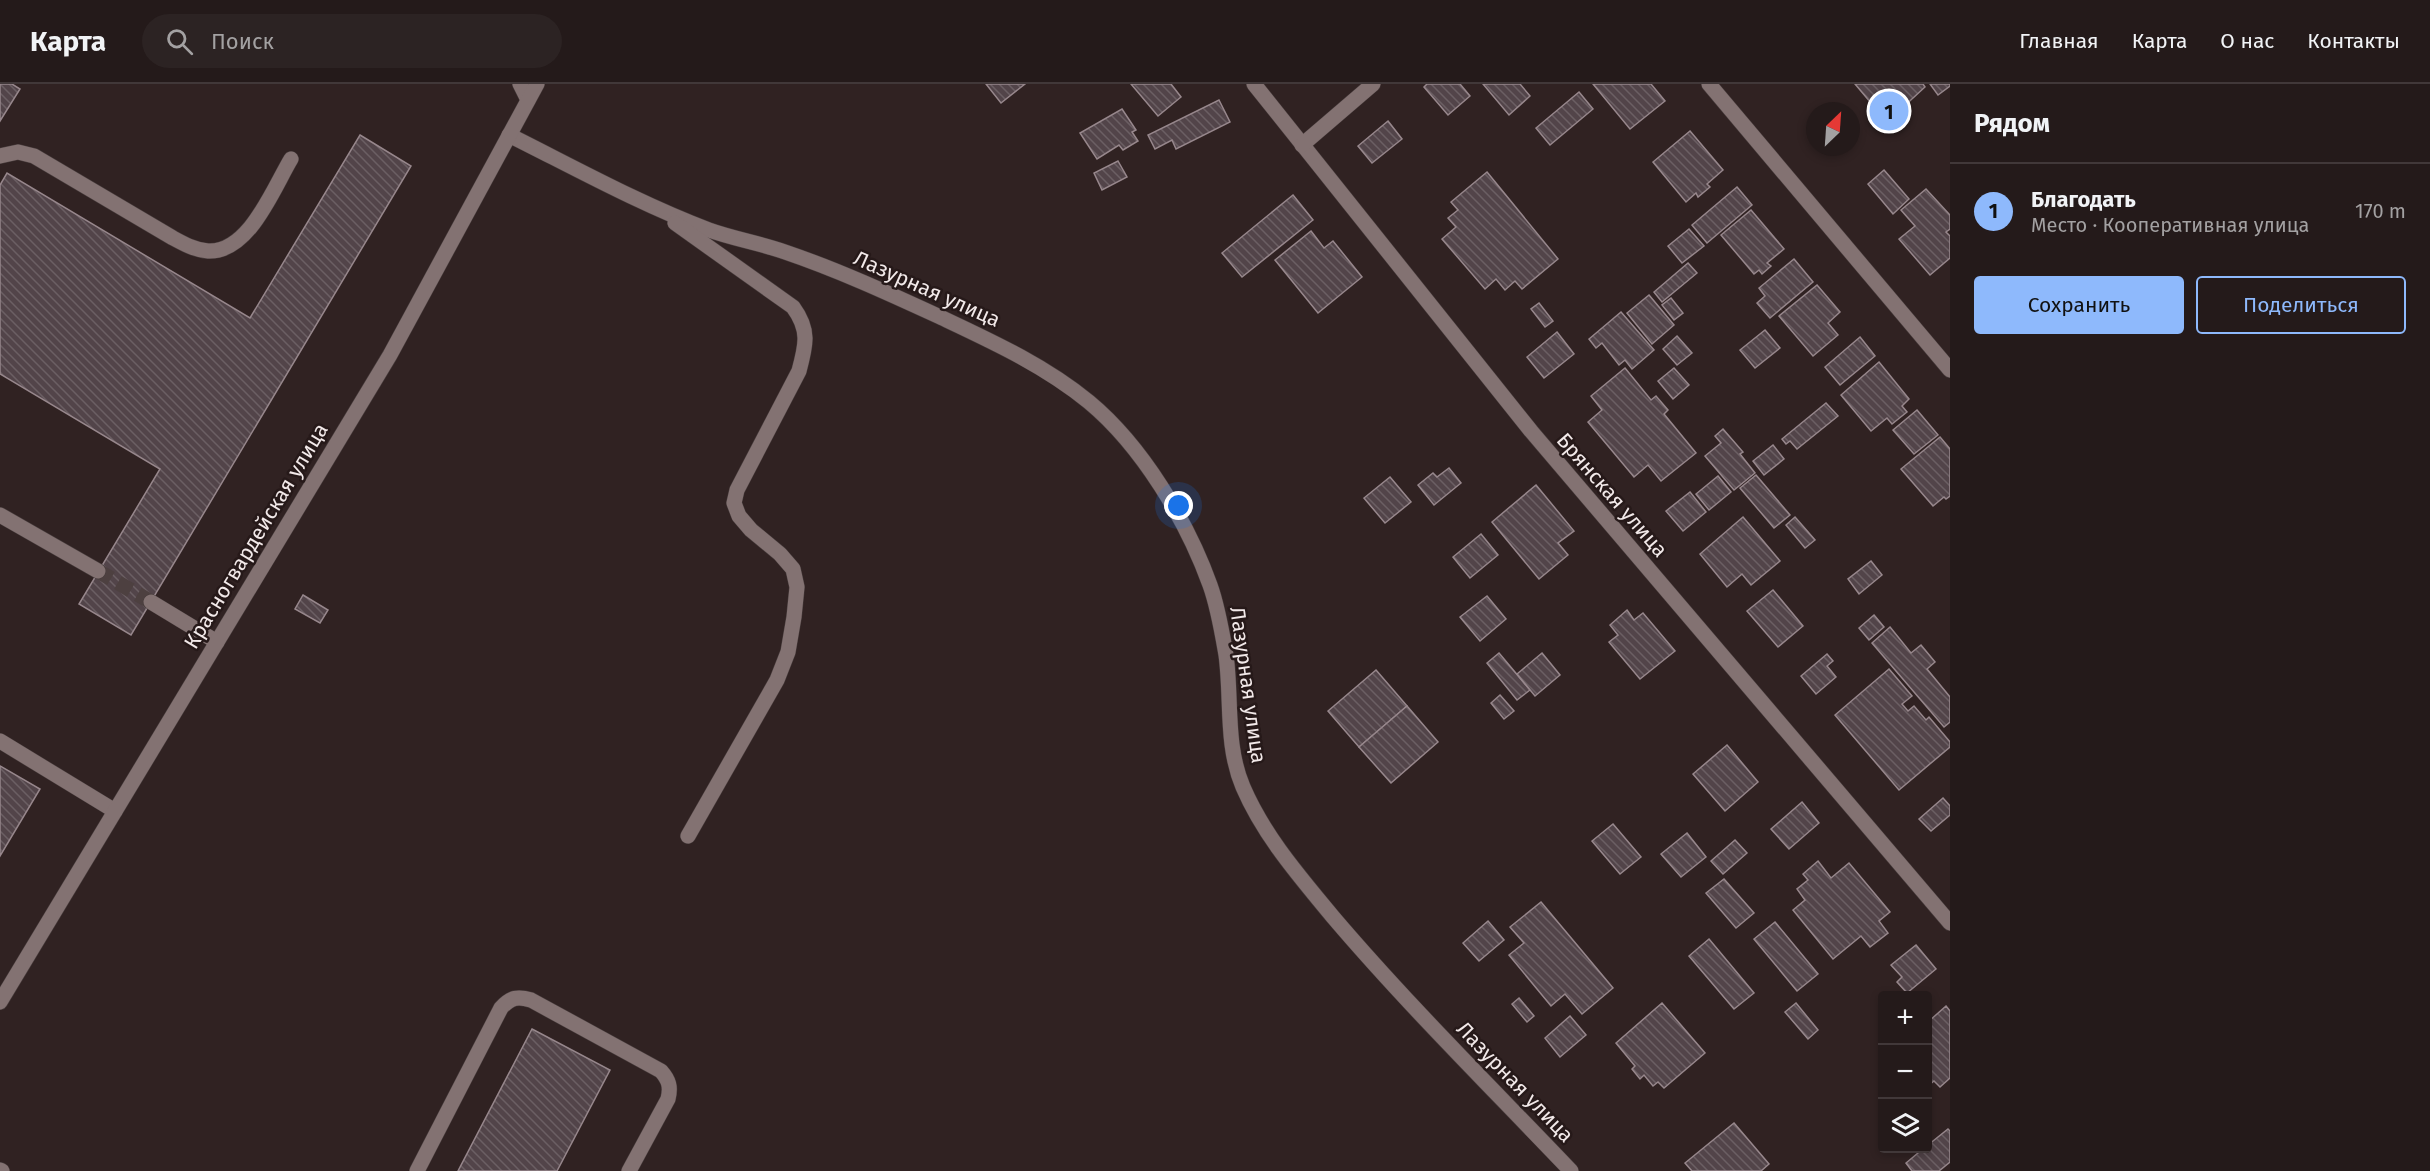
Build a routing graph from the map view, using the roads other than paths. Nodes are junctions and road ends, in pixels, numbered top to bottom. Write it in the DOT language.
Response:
graph roads {
  1 [pos="520,84"];
  2 [pos="537,84"];
  3 [pos="1254,84"];
  4 [pos="1373,84"];
  5 [pos="1708,84"];
  6 [pos="528,100"];
  7 [pos="509,135"];
  8 [pos="1302,145"];
  9 [pos="0,156"];
  10 [pos="291,159"];
  11 [pos="651,206"];
  12 [pos="1950,370"];
  13 [pos="0,515"];
  14 [pos="98,571"];
  15 [pos="151,602"];
  16 [pos="217,642"];
  17 [pos="0,741"];
  18 [pos="115,811"];
  19 [pos="688,836"];
  20 [pos="1950,923"];
  21 [pos="0,1002"];
  22 [pos="417,1171"];
  23 [pos="629,1171"];
  24 [pos="1571,1171"];
  1 -- 6 [label="street"];
  2 -- 6 [label="street, Красногвардейская улица"];
  3 -- 8 [label="street, Брянская улица"];
  4 -- 8 [label="street"];
  5 -- 12 [label="street"];
  6 -- 7 [label="street, Красногвардейская улица"];
  7 -- 11 [label="street, Лазурная улица"];
  7 -- 16 [label="street, Красногвардейская улица"];
  8 -- 20 [label="street, Брянская улица"];
  9 -- 10 [label="street"];
  11 -- 19 [label="street"];
  11 -- 24 [label="street, Лазурная улица"];
  13 -- 14 [label="street"];
  15 -- 16 [label="street"];
  16 -- 18 [label="street, Красногвардейская улица"];
  17 -- 18 [label="street"];
  18 -- 21 [label="street, Красногвардейская улица"];
  22 -- 23 [label="street"];
}
